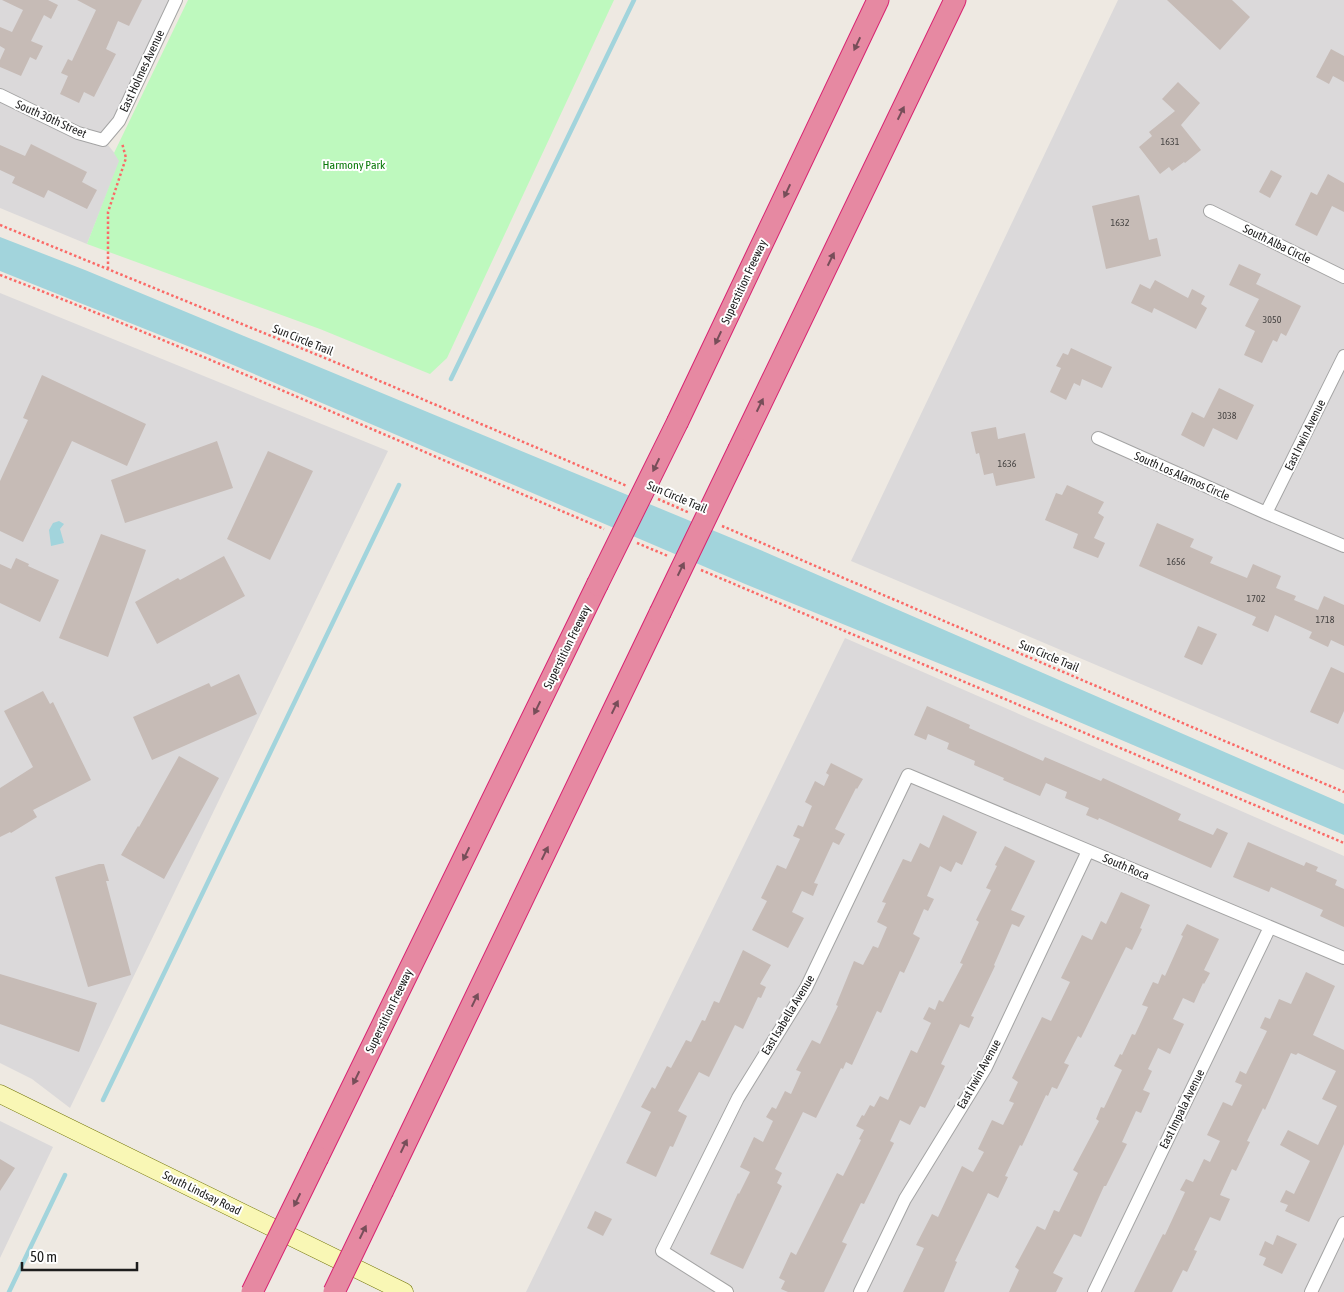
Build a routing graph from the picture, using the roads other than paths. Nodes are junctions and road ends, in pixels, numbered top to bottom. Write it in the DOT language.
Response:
graph roads {
  1 [pos="176,0"];
  2 [pos="878,0"];
  3 [pos="955,0"];
  4 [pos="0,95"];
  5 [pos="104,140"];
  6 [pos="1210,211"];
  7 [pos="1344,277"];
  8 [pos="1344,356"];
  9 [pos="1098,438"];
  10 [pos="1266,514"];
  11 [pos="1344,546"];
  12 [pos="908,775"];
  13 [pos="1088,851"];
  14 [pos="1270,927"];
  15 [pos="1344,958"];
  16 [pos="0,1094"];
  17 [pos="1344,1223"];
  18 [pos="252,1292"];
  19 [pos="334,1292"];
  20 [pos="404,1292"];
  21 [pos="727,1292"];
  22 [pos="860,1292"];
  23 [pos="1094,1292"];
  24 [pos="1311,1292"];
  1 -- 5 [label="street, East Holmes Avenue"];
  2 -- 18 [label="highway, Superstition Freeway, one-way, bridge"];
  19 -- 3 [label="highway, one-way, bridge"];
  4 -- 5 [label="street, South 30th Street"];
  6 -- 7 [label="street, South Alba Circle"];
  8 -- 10 [label="street, East Irwin Avenue"];
  9 -- 10 [label="street, South Los Alamos Circle"];
  10 -- 11 [label="street, South Los Alamos Circle"];
  12 -- 13 [label="street, South Roca"];
  12 -- 21 [label="street, East Isabella Avenue"];
  13 -- 14 [label="street, South Roca"];
  13 -- 22 [label="street, East Irwin Avenue"];
  14 -- 15 [label="street, South Roca"];
  14 -- 23 [label="street, East Impala Avenue"];
  16 -- 20 [label="main road, South Lindsay Road"];
  17 -- 24 [label="street"];
}
